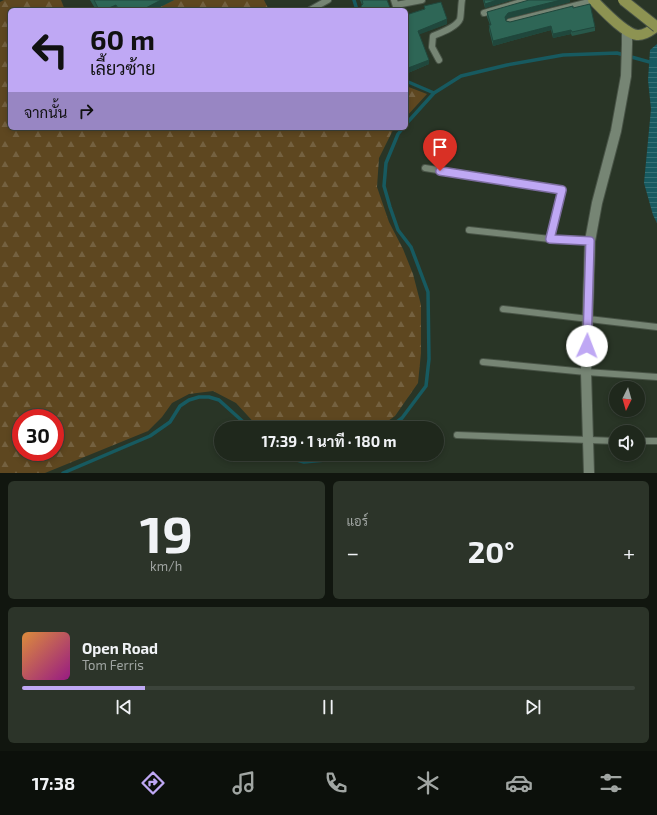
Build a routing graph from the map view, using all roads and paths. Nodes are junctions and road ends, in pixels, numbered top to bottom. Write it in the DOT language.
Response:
graph roads {
  1 [pos="328,0"];
  2 [pos="422,0"];
  3 [pos="462,0"];
  4 [pos="528,0"];
  5 [pos="593,0"];
  6 [pos="623,0"];
  7 [pos="396,5"];
  8 [pos="314,8"];
  9 [pos="484,13"];
  10 [pos="508,22"];
  11 [pos="657,26"];
  12 [pos="627,31"];
  13 [pos="439,60"];
  14 [pos="425,168"];
  15 [pos="469,230"];
  16 [pos="550,239"];
  17 [pos="590,241"];
  18 [pos="503,309"];
  19 [pos="588,319"];
  20 [pos="657,327"];
  21 [pos="483,362"];
  22 [pos="586,372"];
  23 [pos="657,377"];
  24 [pos="457,435"];
  25 [pos="588,440"];
  26 [pos="609,441"];
  27 [pos="645,441"];
  28 [pos="657,441"];
  29 [pos="589,473"];
  1 -- 8 [label="lane"];
  2 -- 7 [label="lane"];
  3 -- 13 [label="lane"];
  4 -- 9 [label="lane"];
  5 -- 10 [label="lane"];
  5 -- 12 [label="main road"];
  6 -- 11 [label="main road, bridge"];
  11 -- 12 [label="main road"];
  12 -- 17 [label="street"];
  14 -- 16 [label="lane"];
  15 -- 16 [label="lane"];
  16 -- 17 [label="lane"];
  17 -- 19 [label="street"];
  18 -- 19 [label="lane"];
  19 -- 20 [label="lane"];
  19 -- 22 [label="street"];
  21 -- 22 [label="lane"];
  22 -- 23 [label="lane"];
  22 -- 25 [label="street"];
  24 -- 25 [label="lane"];
  25 -- 26 [label="lane"];
  25 -- 29 [label="street"];
  27 -- 28 [label="lane"];
}
